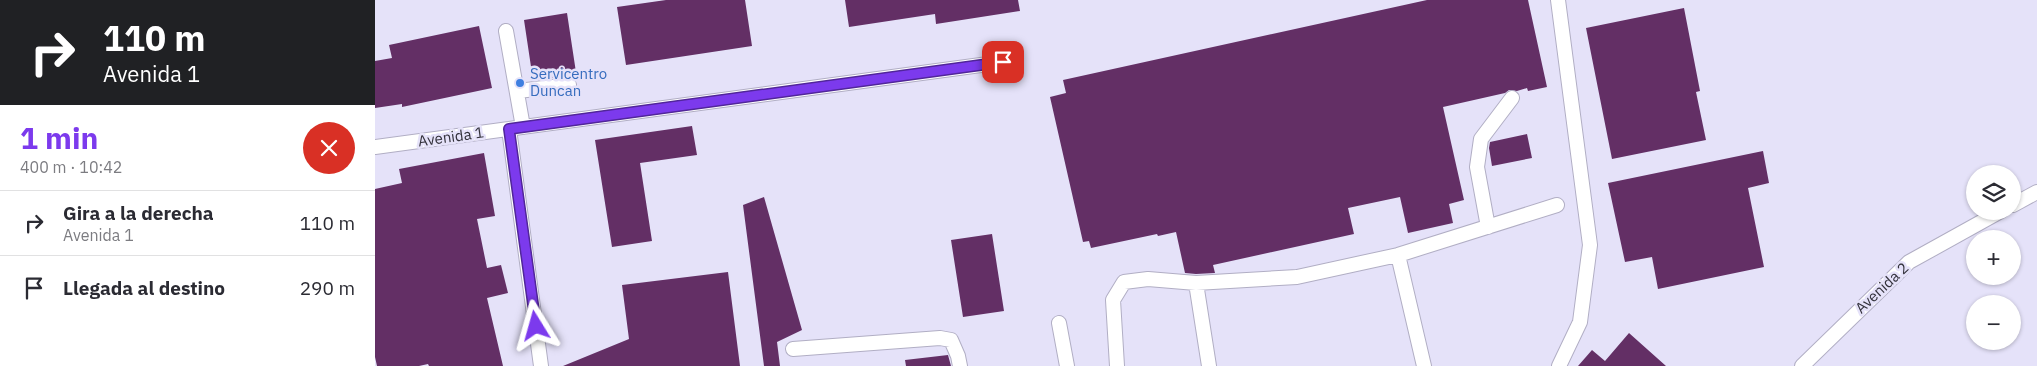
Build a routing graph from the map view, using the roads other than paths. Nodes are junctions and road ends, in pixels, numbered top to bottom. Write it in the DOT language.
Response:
graph roads {
  1 [pos="1558,0"];
  2 [pos="506,31"];
  3 [pos="1003,62"];
  4 [pos="569,85"];
  5 [pos="518,91"];
  6 [pos="1513,98"];
  7 [pos="516,128"];
  8 [pos="375,147"];
  9 [pos="2037,192"];
  10 [pos="2021,201"];
  11 [pos="1557,205"];
  12 [pos="1985,220"];
  13 [pos="1488,227"];
  14 [pos="1398,255"];
  15 [pos="1196,283"];
  16 [pos="1059,323"];
  17 [pos="793,349"];
  18 [pos="541,366"];
  19 [pos="960,366"];
  20 [pos="1067,366"];
  21 [pos="1117,366"];
  22 [pos="1209,366"];
  23 [pos="1424,366"];
  24 [pos="1559,366"];
  25 [pos="1802,366"];
  1 -- 24 [label="street"];
  2 -- 5 [label="street"];
  3 -- 7 [label="street, Avenida 1"];
  4 -- 5 [label="street"];
  5 -- 7 [label="street"];
  6 -- 13 [label="street"];
  7 -- 8 [label="street, Avenida 1"];
  7 -- 18 [label="street"];
  9 -- 10 [label="street"];
  11 -- 13 [label="street"];
  12 -- 25 [label="street, Avenida 2"];
  13 -- 14 [label="street"];
  14 -- 15 [label="street"];
  14 -- 23 [label="street"];
  15 -- 21 [label="street"];
  15 -- 22 [label="street"];
  16 -- 20 [label="street"];
  17 -- 19 [label="street"];
}
